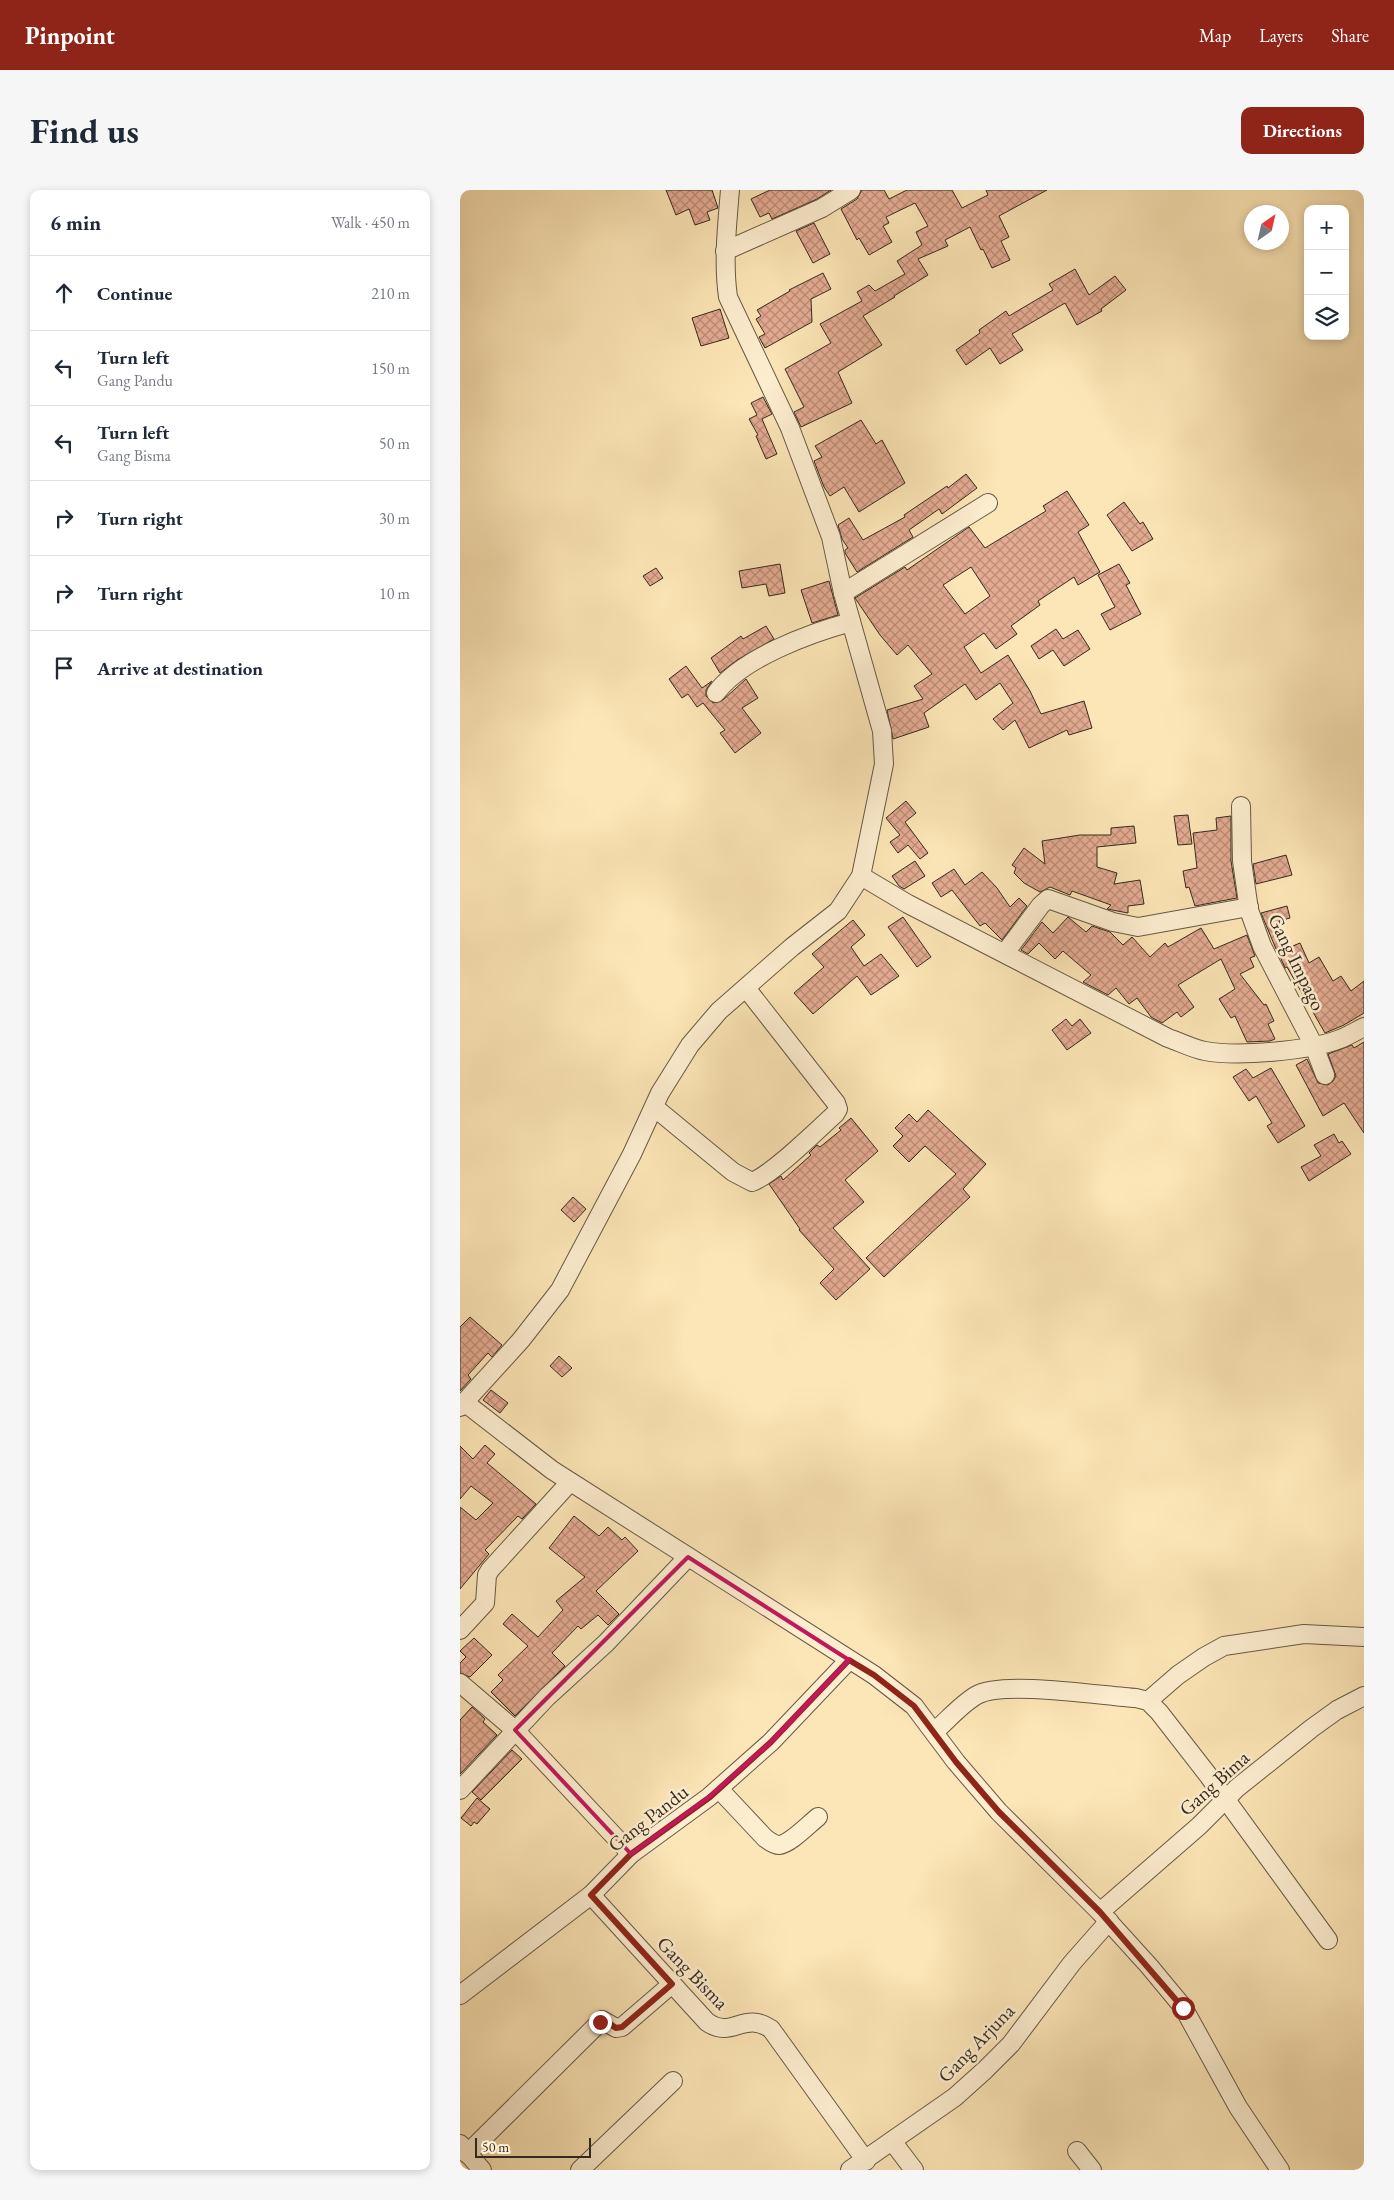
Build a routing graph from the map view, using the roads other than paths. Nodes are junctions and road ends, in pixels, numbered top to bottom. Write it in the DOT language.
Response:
graph roads {
  1 [pos="730,190"];
  2 [pos="851,190"];
  3 [pos="726,251"];
  4 [pos="988,502"];
  5 [pos="843,593"];
  6 [pos="851,622"];
  7 [pos="716,693"];
  8 [pos="1241,806"];
  9 [pos="862,876"];
  10 [pos="1249,907"];
  11 [pos="1005,954"];
  12 [pos="746,988"];
  13 [pos="1364,1027"];
  14 [pos="1314,1046"];
  15 [pos="1325,1074"];
  16 [pos="654,1107"];
  17 [pos="462,1405"];
  18 [pos="570,1482"];
  19 [pos="688,1557"];
  20 [pos="460,1630"];
  21 [pos="1364,1637"];
  22 [pos="849,1660"];
  23 [pos="460,1683"];
  24 [pos="1364,1696"];
  25 [pos="1148,1702"];
  26 [pos="515,1730"];
  27 [pos="934,1732"];
  28 [pos="719,1789"];
  29 [pos="460,1790"];
  30 [pos="1225,1799"];
  31 [pos="818,1817"];
  32 [pos="631,1854"];
  33 [pos="591,1895"];
  34 [pos="1104,1916"];
  35 [pos="1328,1940"];
  36 [pos="672,1984"];
  37 [pos="460,1995"];
  38 [pos="673,2081"];
  39 [pos="892,2141"];
  40 [pos="464,2149"];
  41 [pos="1077,2151"];
  42 [pos="866,2160"];
  43 [pos="482,2170"];
  44 [pos="580,2170"];
  45 [pos="850,2170"];
  46 [pos="914,2170"];
  47 [pos="1092,2170"];
  48 [pos="1280,2170"];
  1 -- 3 [label="street"];
  2 -- 3 [label="street"];
  3 -- 5 [label="street"];
  4 -- 5 [label="street"];
  5 -- 6 [label="street"];
  6 -- 7 [label="street"];
  6 -- 9 [label="street"];
  8 -- 10 [label="street, Gang Impago"];
  9 -- 11 [label="street"];
  9 -- 12 [label="street"];
  10 -- 11 [label="street"];
  10 -- 14 [label="street, Gang Impago"];
  11 -- 14 [label="street"];
  12 -- 16 [label="street"];
  12 -- 16 [label="street"];
  13 -- 14 [label="street"];
  14 -- 15 [label="street, Gang Impago"];
  16 -- 17 [label="street"];
  17 -- 18 [label="street"];
  18 -- 19 [label="street"];
  18 -- 20 [label="street"];
  19 -- 22 [label="street"];
  19 -- 26 [label="street"];
  21 -- 25 [label="street"];
  22 -- 27 [label="street"];
  22 -- 28 [label="street, Gang Pandu"];
  23 -- 26 [label="street"];
  24 -- 30 [label="street, Gang Bima"];
  25 -- 27 [label="street"];
  25 -- 30 [label="street"];
  26 -- 29 [label="street"];
  26 -- 32 [label="street"];
  27 -- 34 [label="street"];
  28 -- 31 [label="street"];
  28 -- 32 [label="street, Gang Pandu"];
  30 -- 34 [label="street, Gang Bima"];
  30 -- 35 [label="street"];
  32 -- 33 [label="street, Gang Pandu"];
  33 -- 36 [label="street, Gang Bisma"];
  33 -- 37 [label="street, Gang Pandu"];
  34 -- 39 [label="street, Gang Arjuna"];
  34 -- 48 [label="street"];
  36 -- 40 [label="street"];
  36 -- 42 [label="street, Gang Bisma"];
  38 -- 44 [label="street"];
  39 -- 42 [label="street, Gang Arjuna"];
  39 -- 46 [label="street"];
  40 -- 43 [label="street"];
  41 -- 47 [label="street"];
  42 -- 45 [label="street, Gang Arjuna"];
}
